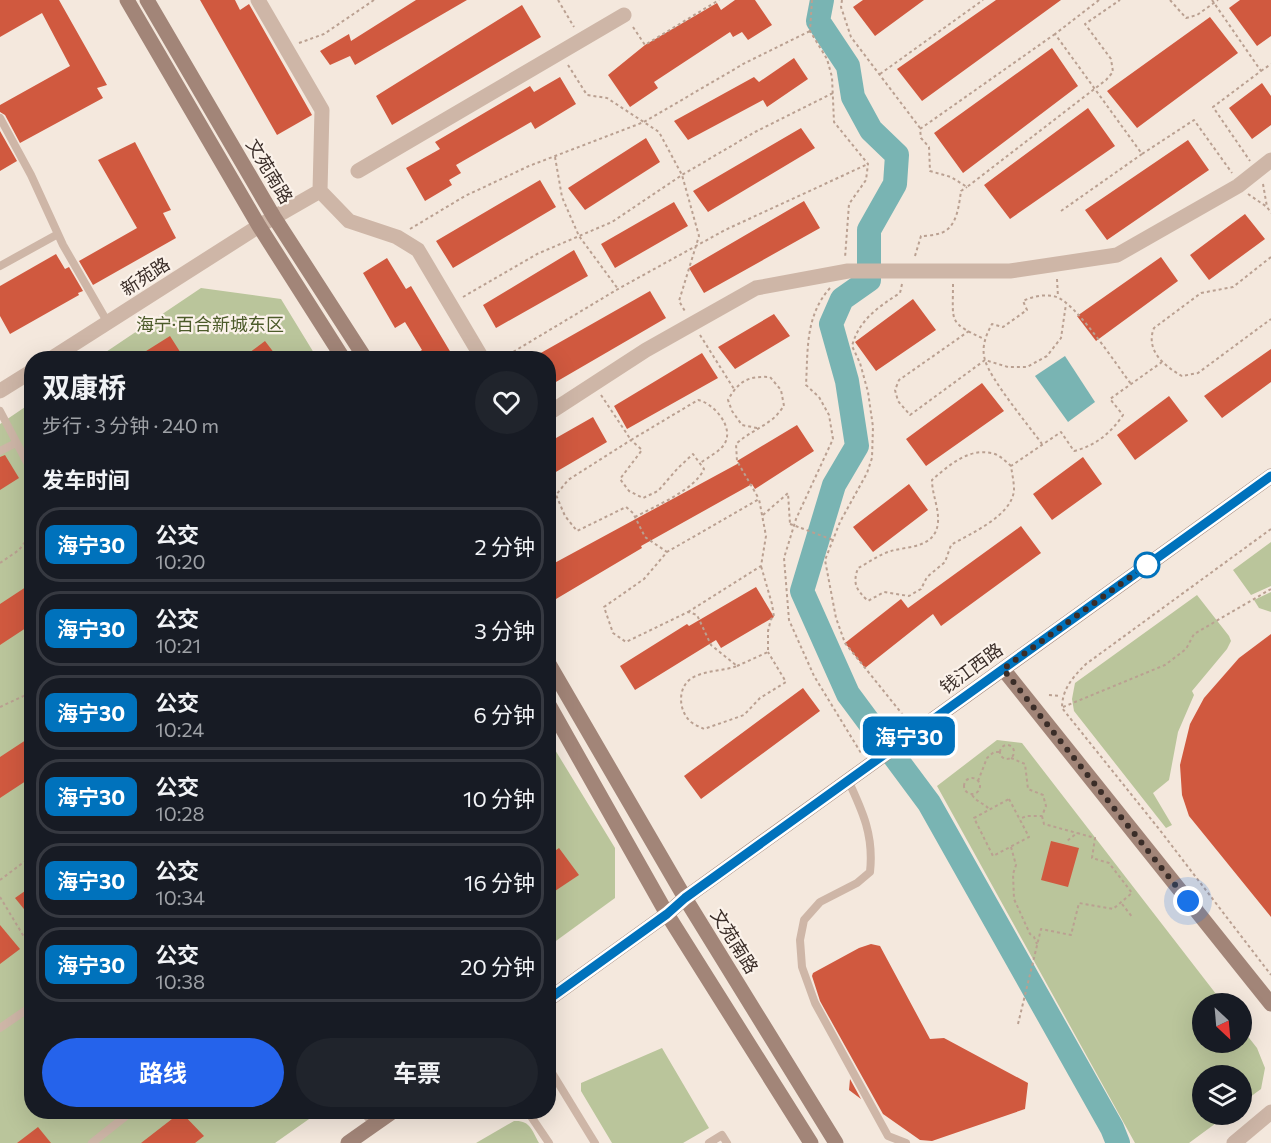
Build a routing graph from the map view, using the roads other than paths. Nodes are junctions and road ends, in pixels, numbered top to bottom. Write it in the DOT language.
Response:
graph roads {
  1 [pos="127,0"];
  2 [pos="147,0"];
  3 [pos="258,0"];
  4 [pos="624,15"];
  5 [pos="0,117"];
  6 [pos="1271,160"];
  7 [pos="358,171"];
  8 [pos="320,191"];
  9 [pos="274,217"];
  10 [pos="259,226"];
  11 [pos="58,234"];
  12 [pos="0,266"];
  13 [pos="108,323"];
  14 [pos="62,351"];
  15 [pos="339,351"];
  16 [pos="360,351"];
  17 [pos="478,351"];
  18 [pos="24,376"];
  19 [pos="0,391"];
  20 [pos="556,408"];
  21 [pos="0,411"];
  22 [pos="16,443"];
  23 [pos="0,451"];
  24 [pos="24,458"];
  25 [pos="1271,476"];
  26 [pos="1003,669"];
  27 [pos="556,676"];
  28 [pos="556,717"];
  29 [pos="848,780"];
  30 [pos="685,898"];
  31 [pos="667,914"];
  32 [pos="556,994"];
  33 [pos="1271,1004"];
  34 [pos="24,1012"];
  35 [pos="0,1028"];
  36 [pos="556,1079"];
  37 [pos="1271,1112"];
  38 [pos="122,1119"];
  39 [pos="369,1119"];
  40 [pos="382,1119"];
  41 [pos="533,1119"];
  42 [pos="374,1124"];
  43 [pos="92,1143"];
  44 [pos="348,1143"];
  45 [pos="549,1143"];
  46 [pos="595,1143"];
  47 [pos="708,1143"];
  48 [pos="727,1143"];
  49 [pos="811,1143"];
  50 [pos="836,1143"];
  51 [pos="906,1143"];
  52 [pos="1234,1143"];
  1 -- 10 [label="main road, 文苑南路"];
  2 -- 9 [label="main road, 文苑南路"];
  3 -- 8 [label="street"];
  4 -- 7 [label="street"];
  5 -- 11 [label="lane"];
  6 -- 20 [label="street"];
  8 -- 9 [label="street, 新苑路"];
  8 -- 17 [label="street"];
  9 -- 10 [label="street, 新苑路"];
  9 -- 16 [label="main road, 文苑南路"];
  10 -- 13 [label="street, 新苑路"];
  10 -- 15 [label="main road, 文苑南路"];
  11 -- 12 [label="lane"];
  11 -- 13 [label="lane"];
  13 -- 14 [label="street, 新苑路"];
  18 -- 19 [label="street"];
  21 -- 22 [label="lane"];
  22 -- 23 [label="lane"];
  22 -- 24 [label="lane"];
  25 -- 26 [label="main road, 钱江西路"];
  26 -- 29 [label="main road, 钱江西路"];
  26 -- 33 [label="main road"];
  27 -- 30 [label="main road, 文苑南路"];
  28 -- 31 [label="main road"];
  29 -- 30 [label="main road, 钱江西路"];
  29 -- 51 [label="lane"];
  30 -- 31 [label="main road, 钱江西路"];
  30 -- 50 [label="main road, 文苑南路"];
  31 -- 32 [label="main road, 钱江西路"];
  31 -- 49 [label="main road"];
  34 -- 35 [label="lane"];
  36 -- 46 [label="lane"];
  37 -- 52 [label="street"];
  38 -- 43 [label="lane"];
  39 -- 42 [label="lane"];
  40 -- 42 [label="main road"];
  41 -- 45 [label="lane"];
  42 -- 44 [label="main road"];
  47 -- 48 [label="lane"];
}
